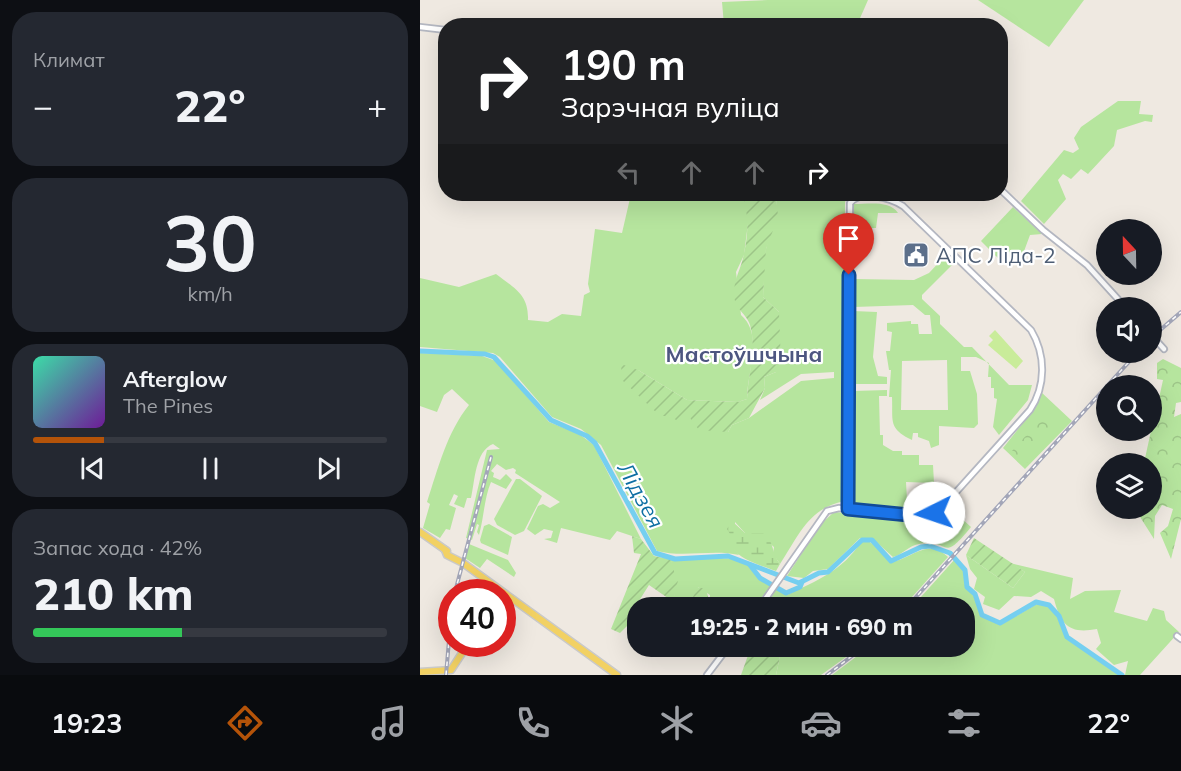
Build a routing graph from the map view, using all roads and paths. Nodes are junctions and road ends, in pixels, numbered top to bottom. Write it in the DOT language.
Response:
graph roads {
  1 [pos="420,27"];
  2 [pos="438,29"];
  3 [pos="1008,197"];
  4 [pos="852,201"];
  5 [pos="894,201"];
  6 [pos="1116,297"];
  7 [pos="848,509"];
  8 [pos="420,532"];
  9 [pos="482,579"];
  10 [pos="767,597"];
  11 [pos="516,604"];
  12 [pos="460,657"];
  13 [pos="721,657"];
  14 [pos="420,672"];
  15 [pos="618,675"];
  16 [pos="707,675"];
  1 -- 2 [label="street"];
  3 -- 6 [label="street"];
  4 -- 7 [label="street"];
  5 -- 7 [label="street"];
  7 -- 10 [label="street"];
  8 -- 9 [label="main road"];
  11 -- 15 [label="main road"];
  12 -- 14 [label="main road"];
  13 -- 16 [label="street"];
}
